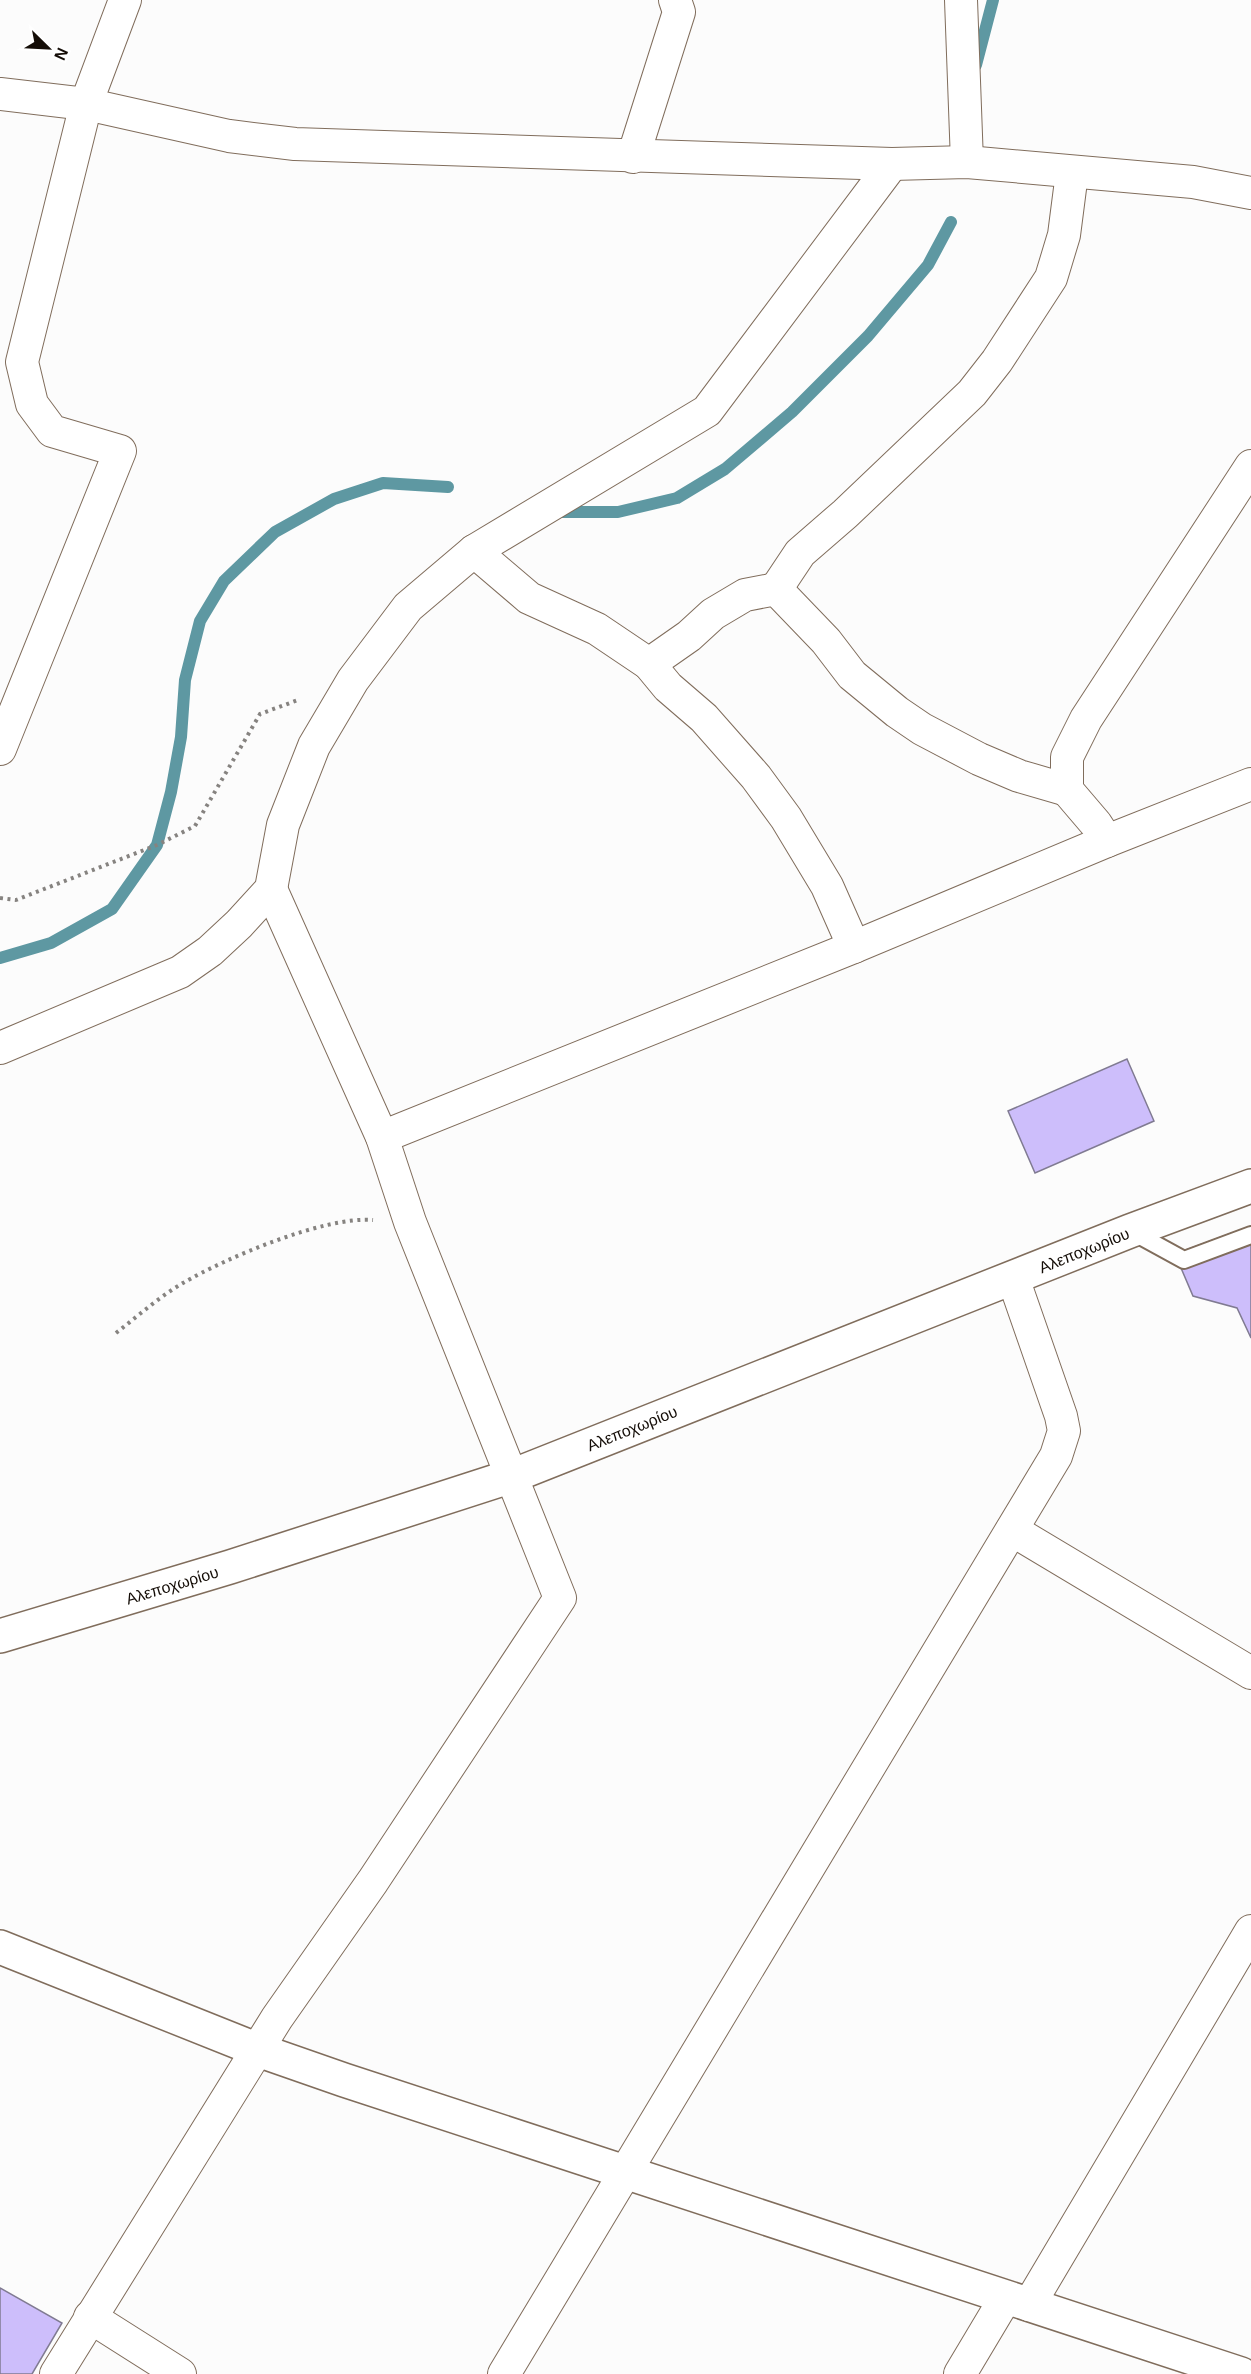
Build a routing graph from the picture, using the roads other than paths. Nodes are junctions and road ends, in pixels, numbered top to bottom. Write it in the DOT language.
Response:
graph roads {
  1 [pos="125,0"];
  2 [pos="675,0"];
  3 [pos="961,0"];
  4 [pos="0,94"];
  5 [pos="86,104"];
  6 [pos="633,157"];
  7 [pos="967,162"];
  8 [pos="892,164"];
  9 [pos="1072,172"];
  10 [pos="1251,193"];
  11 [pos="1251,466"];
  12 [pos="474,551"];
  13 [pos="776,590"];
  14 [pos="649,664"];
  15 [pos="0,749"];
  16 [pos="1251,784"];
  17 [pos="1067,790"];
  18 [pos="1107,840"];
  19 [pos="271,889"];
  20 [pos="854,946"];
  21 [pos="0,1048"];
  22 [pos="382,1137"];
  23 [pos="1251,1186"];
  24 [pos="1131,1231"];
  25 [pos="1251,1235"];
  26 [pos="1013,1278"];
  27 [pos="512,1476"];
  28 [pos="1012,1530"];
  29 [pos="0,1636"];
  30 [pos="1251,1673"];
  31 [pos="1251,1931"];
  32 [pos="0,1947"];
  33 [pos="258,2049"];
  34 [pos="626,2172"];
  35 [pos="1018,2301"];
  36 [pos="90,2317"];
  37 [pos="56,2374"];
  38 [pos="180,2374"];
  39 [pos="504,2374"];
  40 [pos="960,2374"];
  41 [pos="1241,2374"];
  1 -- 5 [label="street"];
  2 -- 6 [label="street"];
  3 -- 7 [label="street"];
  4 -- 5 [label="street"];
  5 -- 6 [label="street"];
  5 -- 15 [label="street"];
  6 -- 8 [label="street"];
  7 -- 8 [label="street"];
  7 -- 9 [label="street"];
  8 -- 12 [label="street"];
  9 -- 10 [label="street"];
  9 -- 13 [label="street"];
  11 -- 17 [label="street"];
  12 -- 14 [label="street"];
  12 -- 19 [label="street"];
  13 -- 14 [label="street"];
  13 -- 17 [label="street"];
  14 -- 20 [label="street"];
  16 -- 18 [label="street"];
  17 -- 18 [label="street"];
  18 -- 20 [label="street"];
  19 -- 21 [label="street"];
  19 -- 22 [label="street"];
  20 -- 22 [label="street"];
  22 -- 27 [label="street"];
  23 -- 24 [label="main road, Αλεποχωρίου"];
  24 -- 25 [label="lane"];
  24 -- 26 [label="main road, Αλεποχωρίου"];
  26 -- 27 [label="main road, Αλεποχωρίου"];
  26 -- 28 [label="street"];
  27 -- 29 [label="main road, Αλεποχωρίου"];
  27 -- 33 [label="street"];
  28 -- 30 [label="street"];
  28 -- 34 [label="street"];
  31 -- 35 [label="street"];
  32 -- 33 [label="main road"];
  33 -- 34 [label="main road"];
  33 -- 36 [label="street"];
  34 -- 35 [label="main road"];
  34 -- 39 [label="street"];
  35 -- 40 [label="street"];
  35 -- 41 [label="main road"];
  36 -- 37 [label="street"];
  36 -- 38 [label="street"];
}
